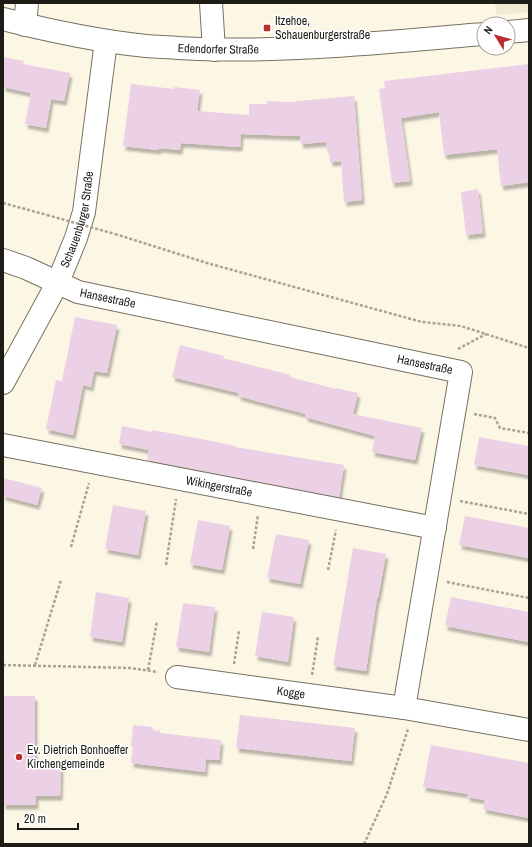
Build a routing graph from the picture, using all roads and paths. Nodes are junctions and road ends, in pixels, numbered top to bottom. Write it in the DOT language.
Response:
graph roads {
  1 [pos="26,3"];
  2 [pos="211,3"];
  3 [pos="3,19"];
  4 [pos="25,25"];
  5 [pos="529,30"];
  6 [pos="516,31"];
  7 [pos="476,35"];
  8 [pos="106,41"];
  9 [pos="214,50"];
  10 [pos="3,202"];
  11 [pos="3,260"];
  12 [pos="58,282"];
  13 [pos="529,348"];
  14 [pos="3,383"];
  15 [pos="455,411"];
  16 [pos="529,433"];
  17 [pos="3,445"];
  18 [pos="94,463"];
  19 [pos="179,479"];
  20 [pos="261,495"];
  21 [pos="440,497"];
  22 [pos="339,510"];
  23 [pos="529,514"];
  24 [pos="435,528"];
  25 [pos="71,548"];
  26 [pos="252,549"];
  27 [pos="166,565"];
  28 [pos="328,570"];
  29 [pos="427,578"];
  30 [pos="61,580"];
  31 [pos="529,598"];
  32 [pos="157,621"];
  33 [pos="239,632"];
  34 [pos="318,637"];
  35 [pos="3,665"];
  36 [pos="35,665"];
  37 [pos="148,670"];
  38 [pos="177,677"];
  39 [pos="231,684"];
  40 [pos="308,695"];
  41 [pos="409,708"];
  42 [pos="529,730"];
  43 [pos="364,844"];
  1 -- 4 [label="street"];
  2 -- 9 [label="street"];
  3 -- 4 [label="street, Edendorfer Straße"];
  4 -- 8 [label="street, Edendorfer Straße"];
  5 -- 6 [label="street"];
  7 -- 9 [label="street, Edendorfer Straße"];
  8 -- 9 [label="street, Edendorfer Straße"];
  8 -- 12 [label="street, Schauenburger Straße"];
  10 -- 13 [label="path, bridge"];
  11 -- 12 [label="street"];
  12 -- 14 [label="street, Schauenburger Straße"];
  12 -- 15 [label="street, Hansestraße"];
  15 -- 16 [label="path"];
  15 -- 21 [label="street, Hansestraße"];
  17 -- 18 [label="street, Wikingerstraße"];
  18 -- 19 [label="street, Wikingerstraße"];
  18 -- 25 [label="path"];
  19 -- 20 [label="street, Wikingerstraße"];
  19 -- 27 [label="path"];
  20 -- 22 [label="street, Wikingerstraße"];
  20 -- 26 [label="path"];
  21 -- 23 [label="path"];
  21 -- 24 [label="street, Hansestraße"];
  22 -- 24 [label="street, Wikingerstraße"];
  22 -- 28 [label="path"];
  24 -- 29 [label="street, Hansestraße"];
  29 -- 31 [label="path"];
  29 -- 41 [label="street, Hansestraße"];
  30 -- 36 [label="path"];
  32 -- 37 [label="path"];
  33 -- 39 [label="path"];
  34 -- 40 [label="path"];
  35 -- 36 [label="path"];
  36 -- 37 [label="path"];
  37 -- 38 [label="path"];
  38 -- 39 [label="street, Kogge"];
  39 -- 40 [label="street, Kogge"];
  40 -- 41 [label="street, Kogge"];
  41 -- 42 [label="street, Kogge"];
  41 -- 43 [label="path"];
}
